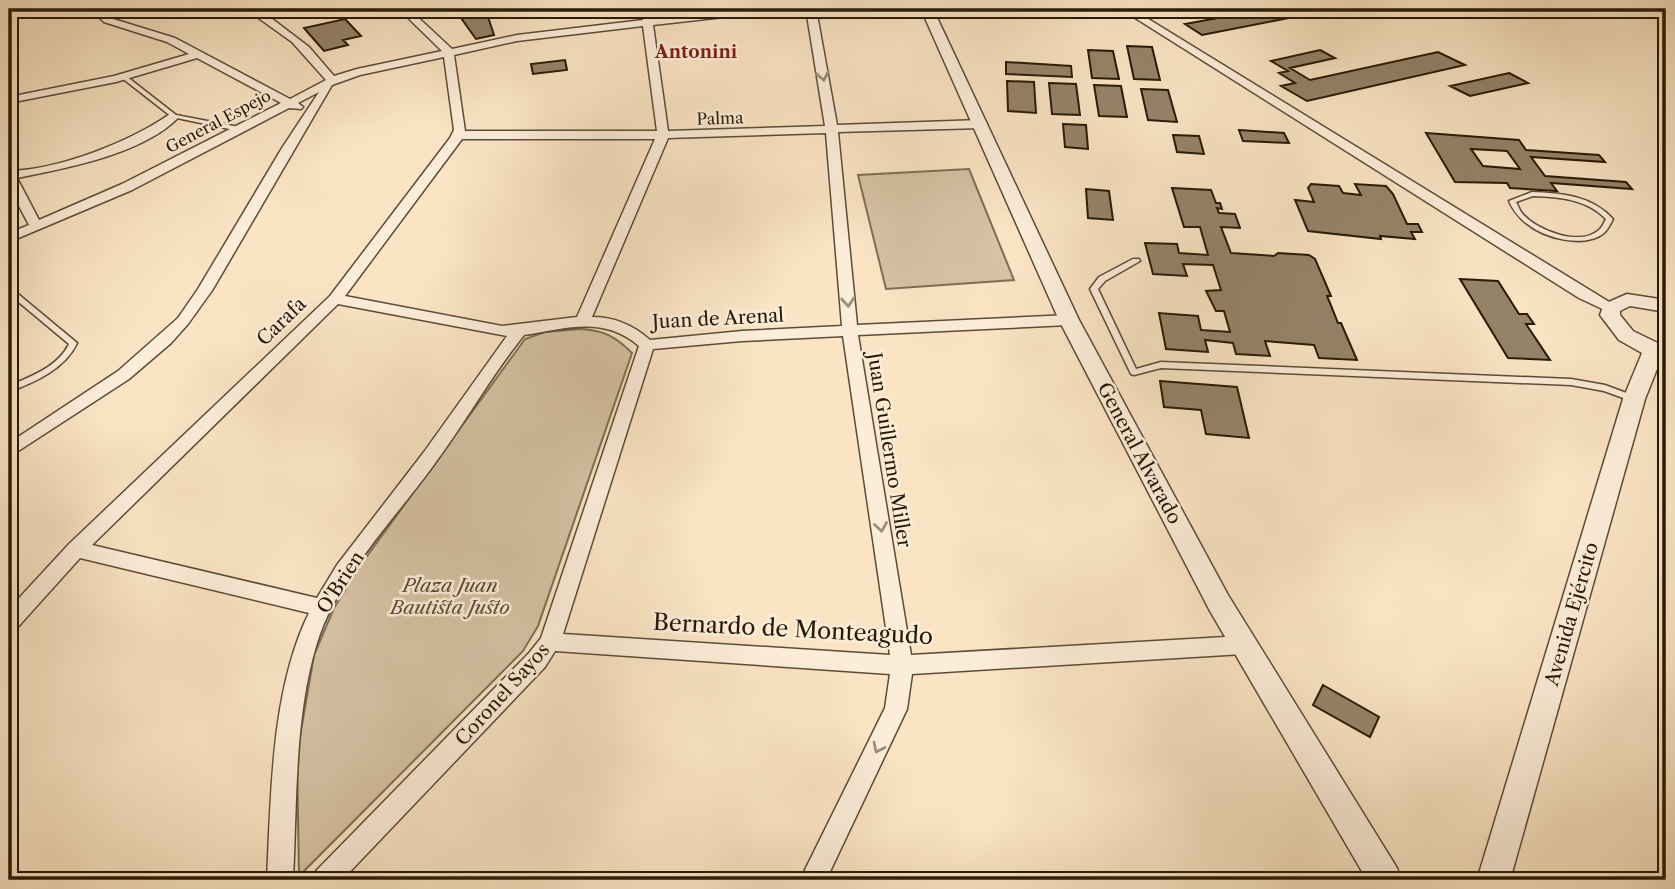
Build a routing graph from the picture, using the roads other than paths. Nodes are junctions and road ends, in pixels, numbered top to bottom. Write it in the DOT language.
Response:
graph roads {
  1 [pos="72,9"];
  2 [pos="109,9"];
  3 [pos="296,9"];
  4 [pos="404,9"];
  5 [pos="649,9"];
  6 [pos="769,9"];
  7 [pos="811,9"];
  8 [pos="927,9"];
  9 [pos="1126,9"];
  10 [pos="254,11"];
  11 [pos="9,15"];
  12 [pos="648,23"];
  13 [pos="448,51"];
  14 [pos="200,54"];
  15 [pos="124,77"];
  16 [pos="332,81"];
  17 [pos="9,100"];
  18 [pos="291,103"];
  19 [pos="174,116"];
  20 [pos="306,119"];
  21 [pos="981,124"];
  22 [pos="239,129"];
  23 [pos="832,130"];
  24 [pos="459,135"];
  25 [pos="663,135"];
  26 [pos="9,176"];
  27 [pos="36,226"];
  28 [pos="9,238"];
  29 [pos="1579,239"];
  30 [pos="1136,261"];
  31 [pos="9,291"];
  32 [pos="335,299"];
  33 [pos="1666,306"];
  34 [pos="1611,308"];
  35 [pos="583,320"];
  36 [pos="1069,320"];
  37 [pos="519,331"];
  38 [pos="850,332"];
  39 [pos="647,345"];
  40 [pos="1660,352"];
  41 [pos="9,389"];
  42 [pos="1634,399"];
  43 [pos="9,451"];
  44 [pos="76,549"];
  45 [pos="320,607"];
  46 [pos="9,623"];
  47 [pos="550,642"];
  48 [pos="1243,645"];
  49 [pos="902,665"];
  50 [pos="280,880"];
  51 [pos="326,880"];
  52 [pos="813,880"];
  53 [pos="1385,880"];
  54 [pos="1493,880"];
  1 -- 11 [label="street"];
  2 -- 14 [label="street"];
  3 -- 10 [label="street"];
  4 -- 13 [label="street"];
  5 -- 12 [label="street"];
  6 -- 12 [label="street, General Espejo"];
  7 -- 23 [label="street, Juan Guillermo Miller, one-way"];
  8 -- 21 [label="street, General Alvarado"];
  9 -- 34 [label="street"];
  10 -- 16 [label="street"];
  12 -- 13 [label="street, General Espejo"];
  12 -- 25 [label="street"];
  13 -- 16 [label="street, General Espejo"];
  13 -- 24 [label="street"];
  14 -- 15 [label="street"];
  14 -- 18 [label="street"];
  15 -- 17 [label="street"];
  15 -- 19 [label="lane"];
  16 -- 18 [label="street, General Espejo"];
  16 -- 20 [label="street"];
  18 -- 20 [label="street"];
  18 -- 22 [label="street, General Espejo"];
  19 -- 22 [label="lane"];
  19 -- 26 [label="street"];
  20 -- 43 [label="street"];
  21 -- 23 [label="street, Palma"];
  21 -- 36 [label="street, General Alvarado"];
  22 -- 27 [label="street, General Espejo"];
  23 -- 25 [label="street, Palma"];
  23 -- 38 [label="street, Juan Guillermo Miller, one-way"];
  24 -- 25 [label="street, Palma"];
  24 -- 32 [label="street, Carafa"];
  25 -- 35 [label="street"];
  26 -- 27 [label="street"];
  27 -- 28 [label="street, General Espejo"];
  29 -- 29 [label="lane"];
  30 -- 42 [label="lane"];
  31 -- 41 [label="lane"];
  32 -- 37 [label="street, Juan de Arenal"];
  32 -- 44 [label="street, Carafa"];
  33 -- 34 [label="street"];
  34 -- 40 [label="street"];
  35 -- 37 [label="street, Juan de Arenal"];
  35 -- 39 [label="street, Juan de Arenal"];
  36 -- 38 [label="street, Juan de Arenal"];
  36 -- 48 [label="street, General Alvarado"];
  37 -- 45 [label="street, O'Brien"];
  38 -- 39 [label="street, Juan de Arenal"];
  38 -- 49 [label="street, Juan Guillermo Miller, one-way"];
  39 -- 47 [label="street, Coronel Sayos"];
  40 -- 42 [label="street, Avenida Ejército"];
  42 -- 54 [label="street, Avenida Ejército"];
  44 -- 45 [label="street"];
  44 -- 46 [label="street, Carafa"];
  45 -- 50 [label="street, O'Brien"];
  47 -- 49 [label="street, Bernardo de Monteagudo"];
  47 -- 51 [label="street, Coronel Sayos"];
  48 -- 49 [label="street, Bernardo de Monteagudo"];
  48 -- 53 [label="street, General Alvarado"];
  49 -- 52 [label="street, Juan Guillermo Miller, one-way"];
}
